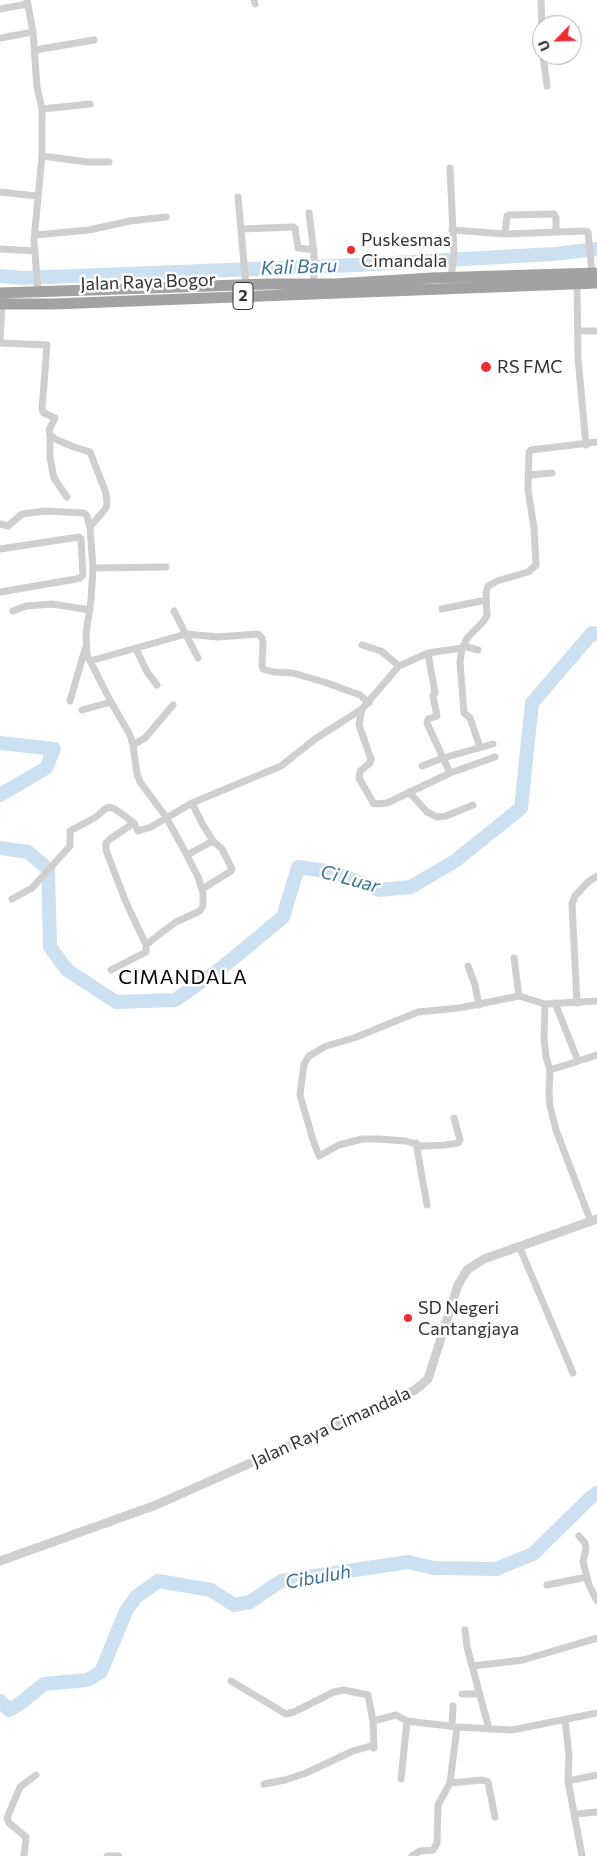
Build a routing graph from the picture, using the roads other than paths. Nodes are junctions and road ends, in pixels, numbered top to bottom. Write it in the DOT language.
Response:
graph roads {
  1 [pos="540,0"];
  2 [pos="27,2"];
  3 [pos="0,9"];
  4 [pos="541,15"];
  5 [pos="33,32"];
  6 [pos="0,38"];
  7 [pos="94,40"];
  8 [pos="35,50"];
  9 [pos="544,65"];
  10 [pos="547,86"];
  11 [pos="90,104"];
  12 [pos="42,109"];
  13 [pos="42,156"];
  14 [pos="109,162"];
  15 [pos="450,168"];
  16 [pos="0,192"];
  17 [pos="37,196"];
  18 [pos="238,197"];
  19 [pos="309,214"];
  20 [pos="166,217"];
  21 [pos="241,229"];
  22 [pos="452,230"];
  23 [pos="556,232"];
  24 [pos="505,234"];
  25 [pos="35,235"];
  26 [pos="0,249"];
  27 [pos="35,250"];
  28 [pos="314,253"];
  29 [pos="594,273"];
  30 [pos="452,275"];
  31 [pos="314,279"];
  32 [pos="245,283"];
  33 [pos="577,284"];
  34 [pos="38,288"];
  35 [pos="0,292"];
  36 [pos="1,304"];
  37 [pos="578,331"];
  38 [pos="597,331"];
  39 [pos="50,435"];
  40 [pos="597,442"];
  41 [pos="586,445"];
  42 [pos="552,474"];
  43 [pos="528,475"];
  44 [pos="67,497"];
  45 [pos="0,524"];
  46 [pos="90,527"];
  47 [pos="0,549"];
  48 [pos="166,566"];
  49 [pos="93,568"];
  50 [pos="0,592"];
  51 [pos="486,600"];
  52 [pos="442,609"];
  53 [pos="13,610"];
  54 [pos="90,610"];
  55 [pos="174,611"];
  56 [pos="186,634"];
  57 [pos="86,645"];
  58 [pos="362,645"];
  59 [pos="462,647"];
  60 [pos="136,649"];
  61 [pos="478,650"];
  62 [pos="428,653"];
  63 [pos="198,658"];
  64 [pos="90,661"];
  65 [pos="399,666"];
  66 [pos="157,685"];
  67 [pos="70,701"];
  68 [pos="111,702"];
  69 [pos="369,703"];
  70 [pos="173,705"];
  71 [pos="362,709"];
  72 [pos="82,710"];
  73 [pos="133,744"];
  74 [pos="494,744"];
  75 [pos="480,747"];
  76 [pos="495,757"];
  77 [pos="443,758"];
  78 [pos="422,766"];
  79 [pos="450,773"];
  80 [pos="409,792"];
  81 [pos="192,802"];
  82 [pos="473,804"];
  83 [pos="166,817"];
  84 [pos="134,823"];
  85 [pos="213,841"];
  86 [pos="187,855"];
  87 [pos="597,876"];
  88 [pos="202,889"];
  89 [pos="12,899"];
  90 [pos="146,945"];
  91 [pos="514,958"];
  92 [pos="468,966"];
  93 [pos="111,970"];
  94 [pos="519,996"];
  95 [pos="597,1001"];
  96 [pos="555,1003"];
  97 [pos="577,1003"];
  98 [pos="545,1004"];
  99 [pos="479,1005"];
  100 [pos="597,1055"];
  101 [pos="578,1061"];
  102 [pos="550,1070"];
  103 [pos="454,1118"];
  104 [pos="416,1143"];
  105 [pos="427,1205"];
  106 [pos="594,1220"];
  107 [pos="519,1246"];
  108 [pos="573,1373"];
  109 [pos="579,1536"];
  110 [pos="0,1561"];
  111 [pos="587,1577"];
  112 [pos="547,1585"];
  113 [pos="597,1601"];
  114 [pos="465,1630"];
  115 [pos="597,1638"];
  116 [pos="473,1666"];
  117 [pos="231,1681"];
  118 [pos="462,1694"];
  119 [pos="479,1694"];
  120 [pos="452,1706"];
  121 [pos="597,1713"];
  122 [pos="565,1720"];
  123 [pos="373,1721"];
  124 [pos="407,1721"];
  125 [pos="454,1727"];
  126 [pos="490,1729"];
  127 [pos="36,1774"];
  128 [pos="597,1775"];
  129 [pos="401,1779"];
  130 [pos="568,1780"];
  131 [pos="450,1783"];
  132 [pos="264,1784"];
  133 [pos="597,1812"];
  134 [pos="575,1814"];
  135 [pos="495,1817"];
  136 [pos="24,1856"];
  137 [pos="107,1856"];
  138 [pos="119,1856"];
  139 [pos="412,1856"];
  140 [pos="582,1856"];
  1 -- 4 [label="street"];
  2 -- 3 [label="street"];
  2 -- 5 [label="street"];
  5 -- 6 [label="street"];
  5 -- 8 [label="street"];
  7 -- 8 [label="street"];
  8 -- 12 [label="street"];
  9 -- 10 [label="street"];
  11 -- 12 [label="street"];
  12 -- 13 [label="street"];
  13 -- 14 [label="street"];
  13 -- 17 [label="street"];
  15 -- 22 [label="street"];
  16 -- 17 [label="street"];
  17 -- 25 [label="street"];
  18 -- 21 [label="street"];
  19 -- 28 [label="street"];
  20 -- 25 [label="street"];
  21 -- 28 [label="street"];
  21 -- 32 [label="street"];
  22 -- 24 [label="street"];
  22 -- 30 [label="street"];
  23 -- 24 [label="street"];
  23 -- 24 [label="street"];
  23 -- 29 [label="street"];
  25 -- 27 [label="street"];
  26 -- 27 [label="street"];
  27 -- 34 [label="street"];
  28 -- 31 [label="street"];
  29 -- 30 [label="highway, Jalan Raya Bogor / 2"];
  29 -- 33 [label="highway, Jalan Raya Bogor / 2"];
  30 -- 31 [label="highway, Jalan Raya Bogor / 2"];
  31 -- 32 [label="highway, Jalan Raya Bogor / 2"];
  32 -- 34 [label="highway, Jalan Raya Bogor / 2"];
  33 -- 36 [label="highway, Jalan Raya Bogor / 2"];
  33 -- 37 [label="street"];
  34 -- 35 [label="highway, Jalan Raya Bogor / 2"];
  36 -- 39 [label="street"];
  37 -- 38 [label="street"];
  37 -- 41 [label="street"];
  39 -- 44 [label="street"];
  39 -- 46 [label="street"];
  40 -- 41 [label="street"];
  41 -- 43 [label="street"];
  42 -- 43 [label="street"];
  43 -- 51 [label="street"];
  45 -- 46 [label="street"];
  46 -- 49 [label="street"];
  47 -- 50 [label="street"];
  48 -- 49 [label="street"];
  49 -- 54 [label="street"];
  51 -- 52 [label="street"];
  51 -- 59 [label="street"];
  53 -- 54 [label="street"];
  54 -- 57 [label="street"];
  55 -- 56 [label="street"];
  56 -- 60 [label="street"];
  56 -- 63 [label="street"];
  56 -- 69 [label="street"];
  57 -- 64 [label="street"];
  57 -- 67 [label="street"];
  58 -- 65 [label="street"];
  59 -- 61 [label="street"];
  59 -- 62 [label="street"];
  59 -- 75 [label="street"];
  60 -- 64 [label="street"];
  60 -- 66 [label="street"];
  62 -- 65 [label="street"];
  62 -- 77 [label="street"];
  64 -- 68 [label="street"];
  65 -- 69 [label="street"];
  68 -- 72 [label="street"];
  68 -- 73 [label="street"];
  69 -- 71 [label="street"];
  70 -- 73 [label="street"];
  71 -- 80 [label="street"];
  71 -- 81 [label="street"];
  73 -- 83 [label="street"];
  74 -- 75 [label="street"];
  75 -- 77 [label="street"];
  76 -- 79 [label="street"];
  77 -- 78 [label="street"];
  77 -- 79 [label="street"];
  79 -- 80 [label="street"];
  80 -- 82 [label="street"];
  81 -- 83 [label="street"];
  81 -- 85 [label="street"];
  83 -- 84 [label="street"];
  83 -- 86 [label="street"];
  84 -- 89 [label="street"];
  84 -- 90 [label="street"];
  85 -- 86 [label="street"];
  85 -- 88 [label="street"];
  86 -- 88 [label="street"];
  87 -- 97 [label="street"];
  88 -- 90 [label="street"];
  90 -- 93 [label="street"];
  91 -- 94 [label="street"];
  92 -- 99 [label="street"];
  94 -- 98 [label="street"];
  94 -- 99 [label="street"];
  95 -- 97 [label="street"];
  96 -- 97 [label="street"];
  96 -- 98 [label="street"];
  96 -- 101 [label="street"];
  98 -- 102 [label="street, Jalan Raya Cimandala"];
  99 -- 104 [label="street"];
  100 -- 101 [label="street"];
  101 -- 102 [label="street"];
  102 -- 106 [label="street, Jalan Raya Cimandala"];
  103 -- 104 [label="street"];
  104 -- 105 [label="street"];
  106 -- 107 [label="street, Jalan Raya Cimandala"];
  107 -- 108 [label="street"];
  107 -- 110 [label="street, Jalan Raya Cimandala"];
  109 -- 111 [label="street"];
  111 -- 112 [label="street"];
  111 -- 113 [label="street"];
  114 -- 116 [label="street"];
  115 -- 116 [label="street"];
  116 -- 119 [label="street"];
  117 -- 123 [label="street"];
  118 -- 119 [label="street"];
  119 -- 126 [label="street"];
  120 -- 125 [label="street"];
  121 -- 122 [label="street"];
  122 -- 126 [label="street"];
  122 -- 130 [label="street"];
  123 -- 124 [label="street"];
  123 -- 132 [label="street"];
  124 -- 125 [label="street"];
  124 -- 129 [label="street"];
  125 -- 126 [label="street"];
  125 -- 131 [label="street"];
  127 -- 136 [label="street"];
  128 -- 130 [label="street"];
  130 -- 134 [label="street"];
  131 -- 135 [label="street"];
  131 -- 139 [label="street"];
  133 -- 134 [label="street"];
  134 -- 140 [label="street"];
  137 -- 138 [label="street"];
}
